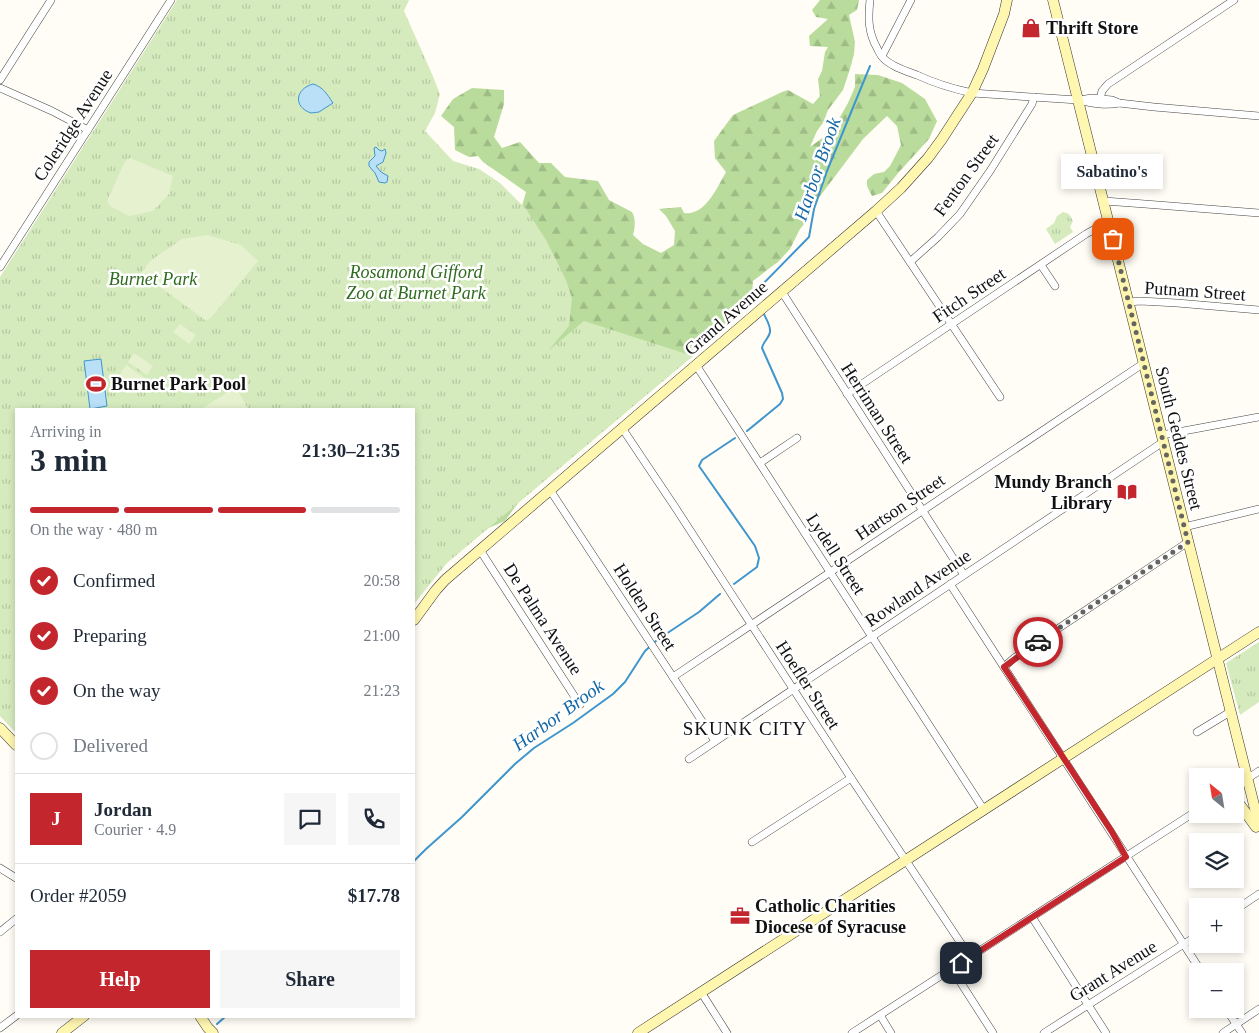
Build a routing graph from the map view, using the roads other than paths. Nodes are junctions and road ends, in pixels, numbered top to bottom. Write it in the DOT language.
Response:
graph roads {
  1 [pos="51,0"];
  2 [pos="171,0"];
  3 [pos="870,0"];
  4 [pos="911,0"];
  5 [pos="1007,0"];
  6 [pos="1234,0"];
  7 [pos="1055,1"];
  8 [pos="882,56"];
  9 [pos="0,80"];
  10 [pos="0,88"];
  11 [pos="972,93"];
  12 [pos="1034,97"];
  13 [pos="1100,99"];
  14 [pos="1078,100"];
  15 [pos="1119,103"];
  16 [pos="1259,116"];
  17 [pos="88,130"];
  18 [pos="1104,201"];
  19 [pos="876,211"];
  20 [pos="1259,213"];
  21 [pos="1109,223"];
  22 [pos="910,262"];
  23 [pos="1041,265"];
  24 [pos="0,267"];
  25 [pos="1055,286"];
  26 [pos="782,292"];
  27 [pos="1129,302"];
  28 [pos="1259,310"];
  29 [pos="952,324"];
  30 [pos="1144,363"];
  31 [pos="696,365"];
  32 [pos="847,394"];
  33 [pos="1000,397"];
  34 [pos="1259,417"];
  35 [pos="622,428"];
  36 [pos="797,438"];
  37 [pos="1162,438"];
  38 [pos="760,463"];
  39 [pos="550,490"];
  40 [pos="1259,509"];
  41 [pos="922,511"];
  42 [pos="1184,527"];
  43 [pos="1188,542"];
  44 [pos="480,550"];
  45 [pos="830,572"];
  46 [pos="964,575"];
  47 [pos="950,584"];
  48 [pos="415,619"];
  49 [pos="752,625"];
  50 [pos="1259,632"];
  51 [pos="872,637"];
  52 [pos="1217,659"];
  53 [pos="1004,667"];
  54 [pos="673,678"];
  55 [pos="793,689"];
  56 [pos="580,705"];
  57 [pos="1230,712"];
  58 [pos="0,728"];
  59 [pos="1197,732"];
  60 [pos="715,741"];
  61 [pos="15,744"];
  62 [pos="689,759"];
  63 [pos="1063,759"];
  64 [pos="1259,771"];
  65 [pos="851,778"];
  66 [pos="1247,779"];
  67 [pos="1244,781"];
  68 [pos="984,810"];
  69 [pos="1244,810"];
  70 [pos="1189,816"];
  71 [pos="1259,825"];
  72 [pos="1259,831"];
  73 [pos="752,842"];
  74 [pos="1126,857"];
  75 [pos="906,860"];
  76 [pos="0,868"];
  77 [pos="15,877"];
  78 [pos="1259,894"];
  79 [pos="1244,904"];
  80 [pos="1032,917"];
  81 [pos="15,921"];
  82 [pos="0,932"];
  83 [pos="1189,940"];
  84 [pos="1183,944"];
  85 [pos="970,957"];
  86 [pos="1196,963"];
  87 [pos="952,969"];
  88 [pos="701,992"];
  89 [pos="1088,1004"];
  90 [pos="1259,1009"];
  91 [pos="880,1015"];
  92 [pos="15,1017"];
  93 [pos="81,1018"];
  94 [pos="201,1018"];
  95 [pos="1232,1018"];
  96 [pos="1236,1024"];
  97 [pos="0,1028"];
  98 [pos="62,1033"];
  99 [pos="213,1033"];
  100 [pos="638,1033"];
  101 [pos="727,1033"];
  102 [pos="852,1033"];
  103 [pos="891,1033"];
  104 [pos="993,1033"];
  105 [pos="1044,1033"];
  106 [pos="1106,1033"];
  107 [pos="1223,1033"];
  108 [pos="1242,1033"];
  1 -- 9 [label="street"];
  2 -- 17 [label="street, Coleridge Avenue"];
  3 -- 8 [label="street"];
  4 -- 8 [label="street"];
  5 -- 11 [label="main road, Grand Avenue"];
  6 -- 13 [label="street"];
  7 -- 14 [label="main road, South Geddes Street"];
  8 -- 11 [label="street"];
  10 -- 17 [label="street"];
  11 -- 12 [label="street"];
  11 -- 19 [label="main road, Grand Avenue"];
  12 -- 14 [label="street"];
  12 -- 22 [label="street, Fenton Street"];
  13 -- 14 [label="street"];
  13 -- 15 [label="street"];
  14 -- 15 [label="street"];
  14 -- 18 [label="main road, South Geddes Street"];
  15 -- 16 [label="street"];
  17 -- 24 [label="street, Coleridge Avenue"];
  18 -- 20 [label="street"];
  18 -- 21 [label="main road, South Geddes Street"];
  19 -- 22 [label="street"];
  19 -- 26 [label="main road, Grand Avenue"];
  21 -- 23 [label="street, Fitch Street"];
  21 -- 27 [label="main road, South Geddes Street"];
  22 -- 29 [label="street"];
  23 -- 25 [label="street"];
  23 -- 29 [label="street, Fitch Street"];
  26 -- 31 [label="main road, Grand Avenue"];
  26 -- 32 [label="street, Herriman Street"];
  27 -- 28 [label="street, Putnam Street"];
  27 -- 30 [label="main road, South Geddes Street"];
  29 -- 32 [label="street, Fitch Street"];
  29 -- 33 [label="street"];
  30 -- 37 [label="main road, South Geddes Street"];
  30 -- 41 [label="street, Hartson Street"];
  31 -- 35 [label="main road, Grand Avenue"];
  31 -- 38 [label="street, Lydell Street"];
  32 -- 41 [label="street, Herriman Street"];
  34 -- 37 [label="street, Rowland Avenue"];
  35 -- 39 [label="main road, Grand Avenue"];
  35 -- 49 [label="street, Hoefler Street"];
  36 -- 38 [label="street"];
  37 -- 42 [label="main road, South Geddes Street"];
  37 -- 46 [label="street, Rowland Avenue"];
  38 -- 45 [label="street, Lydell Street"];
  39 -- 44 [label="main road, Grand Avenue"];
  39 -- 54 [label="street, Holden Street"];
  40 -- 42 [label="street"];
  41 -- 45 [label="street, Hartson Street"];
  41 -- 46 [label="street, Herriman Street"];
  42 -- 43 [label="main road, South Geddes Street"];
  43 -- 52 [label="main road, South Geddes Street"];
  43 -- 53 [label="street"];
  44 -- 48 [label="main road, Grand Avenue"];
  44 -- 56 [label="street, De Palma Avenue"];
  45 -- 49 [label="street, Hartson Street"];
  45 -- 51 [label="street, Lydell Street"];
  46 -- 47 [label="street, Rowland Avenue"];
  47 -- 51 [label="street, Rowland Avenue"];
  47 -- 53 [label="street"];
  49 -- 54 [label="street, Hartson Street"];
  49 -- 55 [label="street, Hoefler Street"];
  50 -- 52 [label="main road"];
  51 -- 55 [label="street, Rowland Avenue"];
  51 -- 68 [label="street, Lydell Street"];
  52 -- 57 [label="main road, South Geddes Street"];
  52 -- 63 [label="main road"];
  53 -- 63 [label="street"];
  54 -- 60 [label="street, Holden Street"];
  55 -- 60 [label="street, Rowland Avenue"];
  55 -- 65 [label="street, Hoefler Street"];
  57 -- 59 [label="street"];
  57 -- 66 [label="main road, South Geddes Street"];
  58 -- 61 [label="main road"];
  60 -- 62 [label="street, Rowland Avenue"];
  63 -- 68 [label="main road"];
  63 -- 74 [label="street"];
  64 -- 66 [label="street"];
  65 -- 73 [label="street"];
  65 -- 75 [label="street, Hoefler Street"];
  66 -- 67 [label="street"];
  66 -- 71 [label="main road, South Geddes Street"];
  68 -- 75 [label="main road"];
  69 -- 72 [label="main road"];
  70 -- 74 [label="street"];
  74 -- 80 [label="street"];
  74 -- 84 [label="street"];
  75 -- 85 [label="street, Hoefler Street"];
  75 -- 88 [label="main road"];
  76 -- 77 [label="street"];
  78 -- 79 [label="street"];
  80 -- 85 [label="street"];
  80 -- 89 [label="street"];
  81 -- 82 [label="street"];
  83 -- 84 [label="street, Grant Avenue"];
  84 -- 86 [label="street"];
  84 -- 89 [label="street, Grant Avenue"];
  85 -- 87 [label="street"];
  87 -- 91 [label="street"];
  87 -- 104 [label="street"];
  88 -- 100 [label="main road"];
  88 -- 101 [label="street"];
  89 -- 105 [label="street, Grant Avenue"];
  89 -- 106 [label="street"];
  90 -- 96 [label="street"];
  91 -- 102 [label="street"];
  91 -- 103 [label="street"];
  92 -- 97 [label="street"];
  93 -- 98 [label="main road"];
  94 -- 99 [label="main road"];
  95 -- 96 [label="street"];
  96 -- 107 [label="street"];
  96 -- 108 [label="street"];
}
